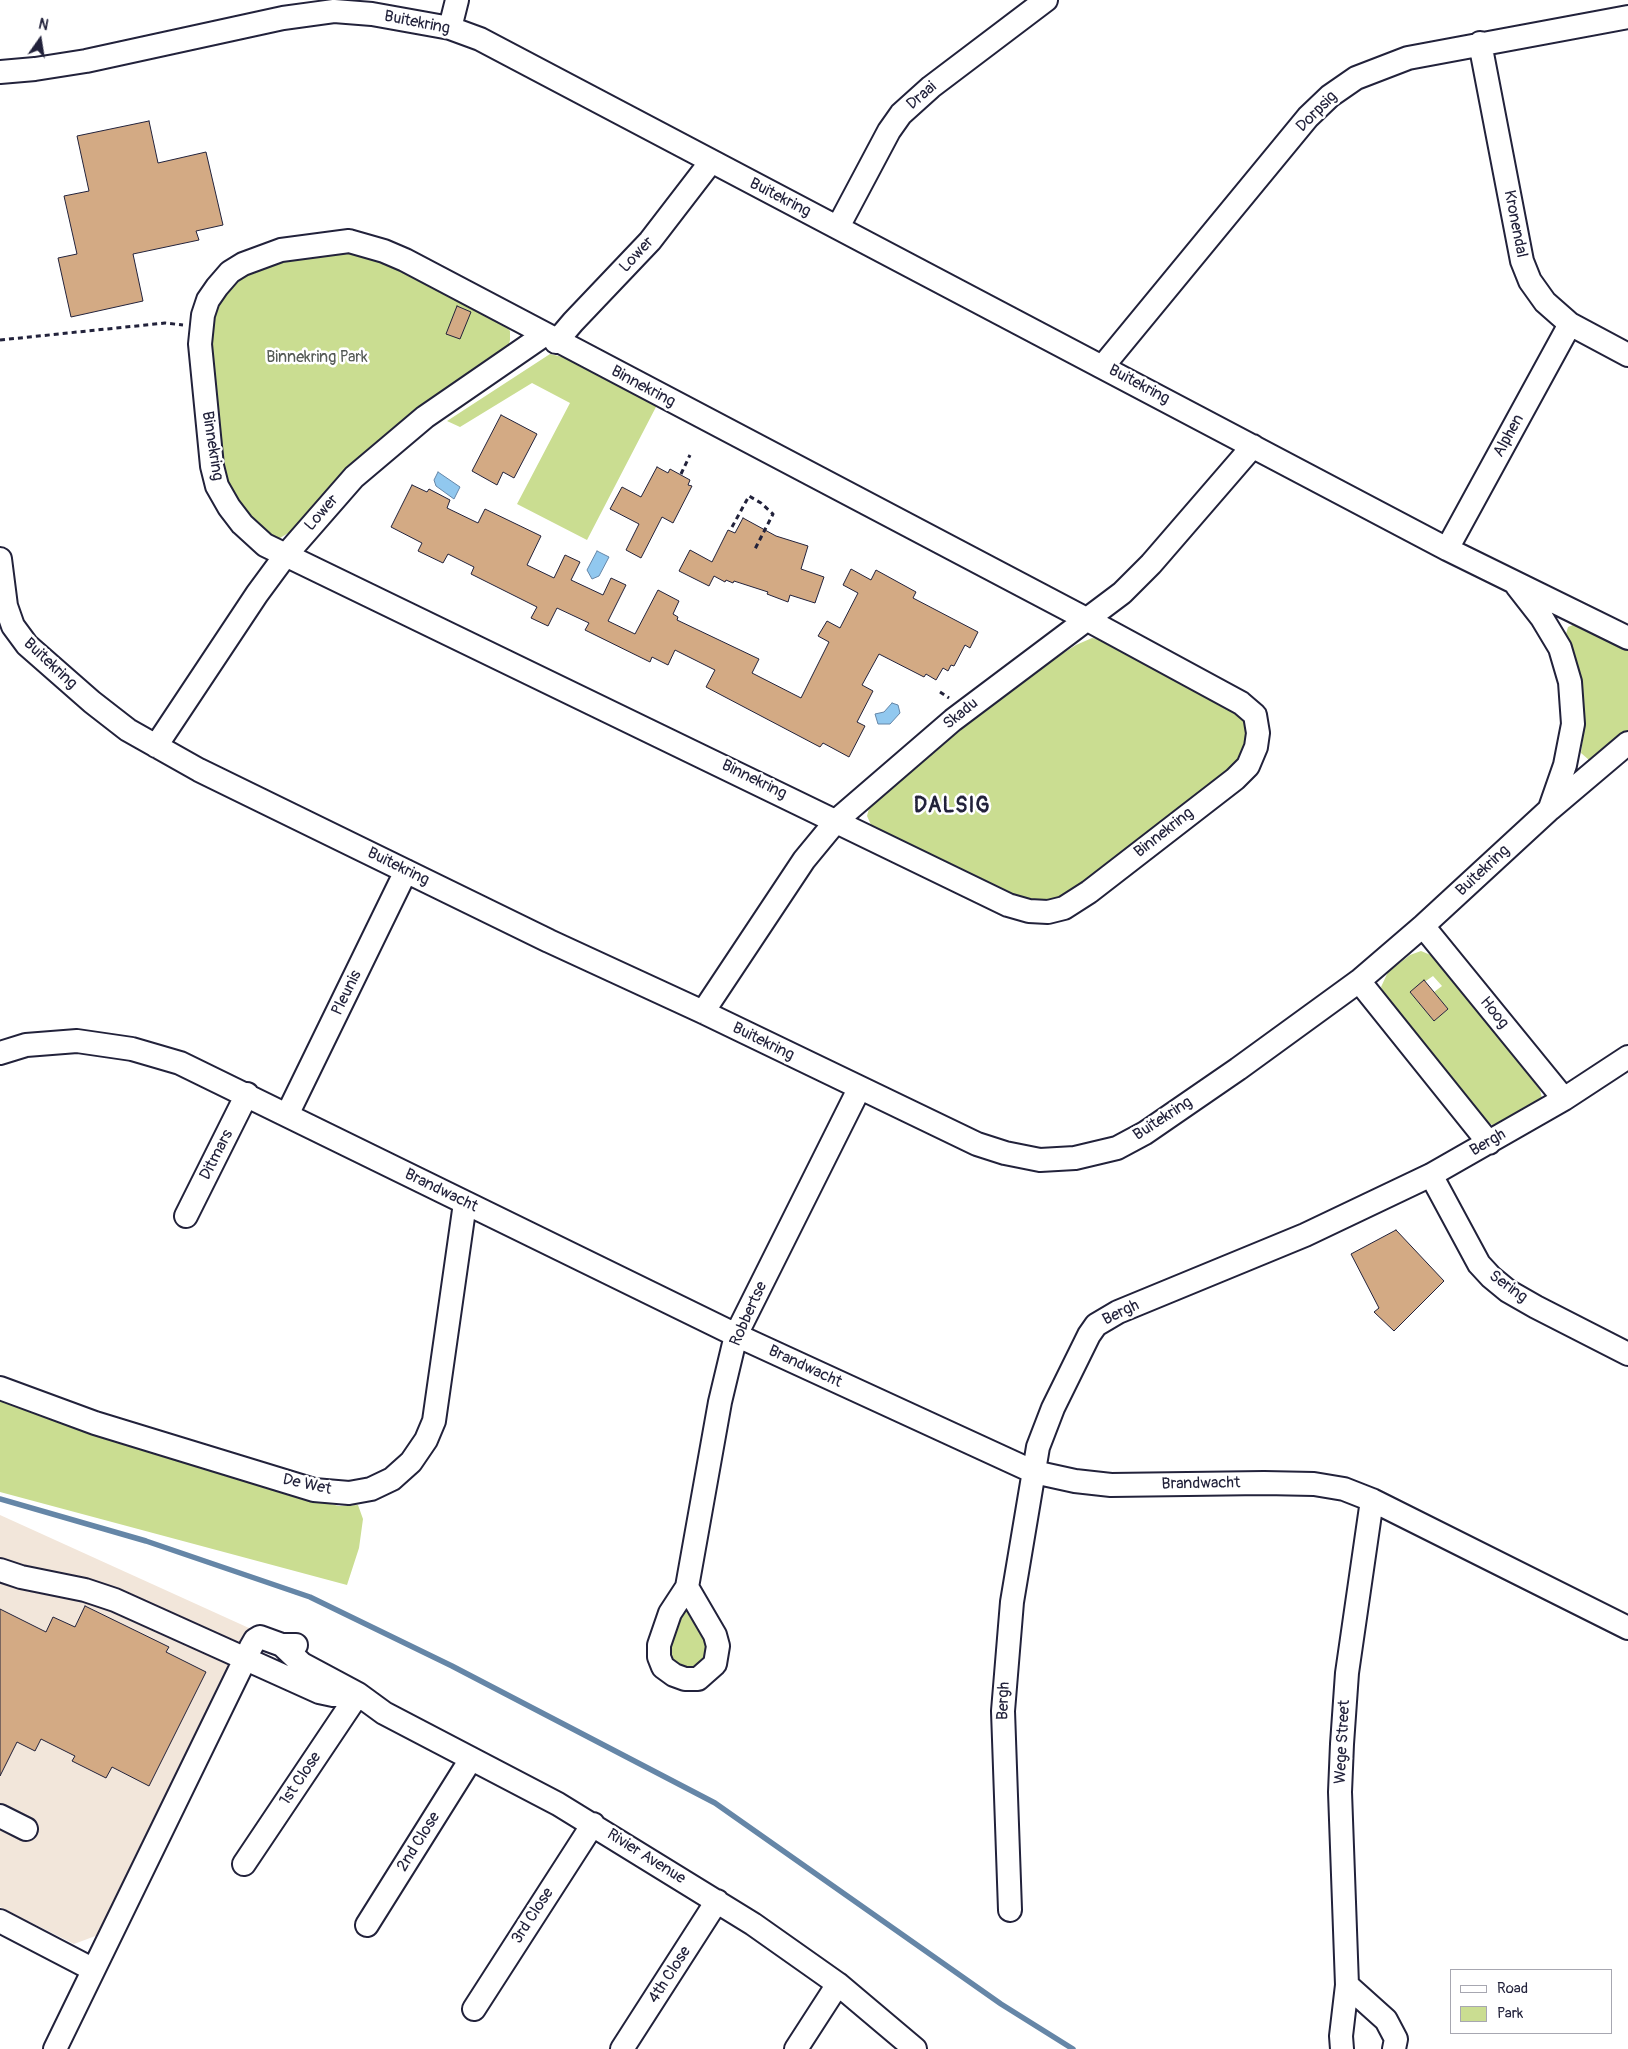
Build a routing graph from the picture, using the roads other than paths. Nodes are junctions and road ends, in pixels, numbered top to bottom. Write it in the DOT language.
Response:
graph roads {
  1 [pos="457,0"];
  2 [pos="1046,0"];
  3 [pos="1628,17"];
  4 [pos="450,28"];
  5 [pos="1480,43"];
  6 [pos="0,72"];
  7 [pos="710,162"];
  8 [pos="838,227"];
  9 [pos="1570,324"];
  10 [pos="550,338"];
  11 [pos="1628,355"];
  12 [pos="1103,366"];
  13 [pos="1253,446"];
  14 [pos="1447,549"];
  15 [pos="286,556"];
  16 [pos="0,559"];
  17 [pos="1514,583"];
  18 [pos="1088,620"];
  19 [pos="1628,638"];
  20 [pos="1628,743"];
  21 [pos="156,746"];
  22 [pos="1550,809"];
  23 [pos="837,820"];
  24 [pos="406,872"];
  25 [pos="1423,926"];
  26 [pos="1359,981"];
  27 [pos="703,1012"];
  28 [pos="0,1053"];
  29 [pos="1628,1057"];
  30 [pos="860,1089"];
  31 [pos="247,1094"];
  32 [pos="1564,1099"];
  33 [pos="287,1115"];
  34 [pos="1489,1143"];
  35 [pos="1431,1175"];
  36 [pos="466,1203"];
  37 [pos="186,1216"];
  38 [pos="736,1335"];
  39 [pos="1628,1354"];
  40 [pos="0,1388"];
  41 [pos="1034,1472"];
  42 [pos="1372,1500"];
  43 [pos="0,1570"];
  44 [pos="687,1587"];
  45 [pos="1628,1628"];
  46 [pos="246,1657"];
  47 [pos="358,1694"];
  48 [pos="471,1759"];
  49 [pos="0,1816"];
  50 [pos="593,1824"];
  51 [pos="26,1829"];
  52 [pos="244,1864"];
  53 [pos="717,1902"];
  54 [pos="1010,1910"];
  55 [pos="0,1921"];
  56 [pos="367,1925"];
  57 [pos="92,1969"];
  58 [pos="838,1984"];
  59 [pos="1347,1985"];
  60 [pos="474,2009"];
  61 [pos="55,2049"];
  62 [pos="622,2049"];
  63 [pos="796,2049"];
  64 [pos="915,2049"];
  65 [pos="1342,2049"];
  66 [pos="1394,2049"];
  1 -- 4 [label="street"];
  2 -- 8 [label="street, Draai"];
  3 -- 5 [label="street, Dorpsig"];
  4 -- 6 [label="street, Buitekring"];
  4 -- 7 [label="street, Buitekring"];
  5 -- 9 [label="street, Kronendal"];
  5 -- 12 [label="street, Dorpsig"];
  7 -- 8 [label="street, Buitekring"];
  7 -- 10 [label="street, Lower"];
  8 -- 12 [label="street, Buitekring"];
  9 -- 11 [label="street, Kronendal"];
  9 -- 14 [label="street, Alphen"];
  10 -- 15 [label="street, Lower"];
  10 -- 15 [label="street, Binnekring"];
  10 -- 18 [label="street, Binnekring"];
  12 -- 13 [label="street, Buitekring"];
  13 -- 14 [label="street, Buitekring"];
  13 -- 18 [label="street, Skadu"];
  14 -- 17 [label="street, Buitekring"];
  15 -- 21 [label="street, Lower"];
  15 -- 23 [label="street, Binnekring"];
  16 -- 21 [label="street, Buitekring"];
  17 -- 19 [label="street, Buitekring"];
  17 -- 22 [label="street, Buitekring"];
  18 -- 23 [label="street, Skadu"];
  18 -- 23 [label="street, Binnekring"];
  20 -- 22 [label="street, Buitekring"];
  21 -- 24 [label="street, Buitekring"];
  22 -- 25 [label="street, Buitekring"];
  23 -- 27 [label="street, Skadu"];
  24 -- 27 [label="street, Buitekring"];
  24 -- 33 [label="street, Pleunis"];
  25 -- 26 [label="street, Buitekring"];
  25 -- 32 [label="street, Hoog"];
  26 -- 30 [label="street, Buitekring"];
  26 -- 34 [label="street"];
  27 -- 30 [label="street, Buitekring"];
  28 -- 31 [label="street, Brandwacht"];
  29 -- 32 [label="street, Bergh"];
  30 -- 38 [label="street, Robbertse"];
  31 -- 33 [label="street, Brandwacht"];
  31 -- 37 [label="street, Ditmars"];
  32 -- 34 [label="street, Bergh"];
  33 -- 36 [label="street, Brandwacht"];
  34 -- 35 [label="street, Bergh"];
  35 -- 39 [label="street, Sering"];
  35 -- 41 [label="street, Bergh"];
  36 -- 38 [label="street, Brandwacht"];
  36 -- 40 [label="street, De Wet"];
  38 -- 41 [label="street, Brandwacht"];
  38 -- 44 [label="street, Robbertse"];
  41 -- 42 [label="street, Brandwacht"];
  41 -- 54 [label="street, Bergh"];
  42 -- 45 [label="street, Brandwacht"];
  42 -- 59 [label="street, Wege Street"];
  43 -- 46 [label="street"];
  46 -- 47 [label="street"];
  46 -- 47 [label="street, Rivier Avenue"];
  46 -- 57 [label="street"];
  47 -- 48 [label="street, Rivier Avenue"];
  47 -- 52 [label="street, 1st Close"];
  48 -- 50 [label="street, Rivier Avenue"];
  48 -- 56 [label="street, 2nd Close"];
  49 -- 51 [label="street"];
  50 -- 53 [label="street, Rivier Avenue"];
  50 -- 60 [label="street, 3rd Close"];
  53 -- 58 [label="street, Rivier Avenue"];
  53 -- 62 [label="street, 4th Close"];
  55 -- 57 [label="street"];
  57 -- 61 [label="street"];
  58 -- 63 [label="street"];
  58 -- 64 [label="street, Rivier Avenue"];
  59 -- 65 [label="street, Wege Street"];
  59 -- 66 [label="street"];
}
